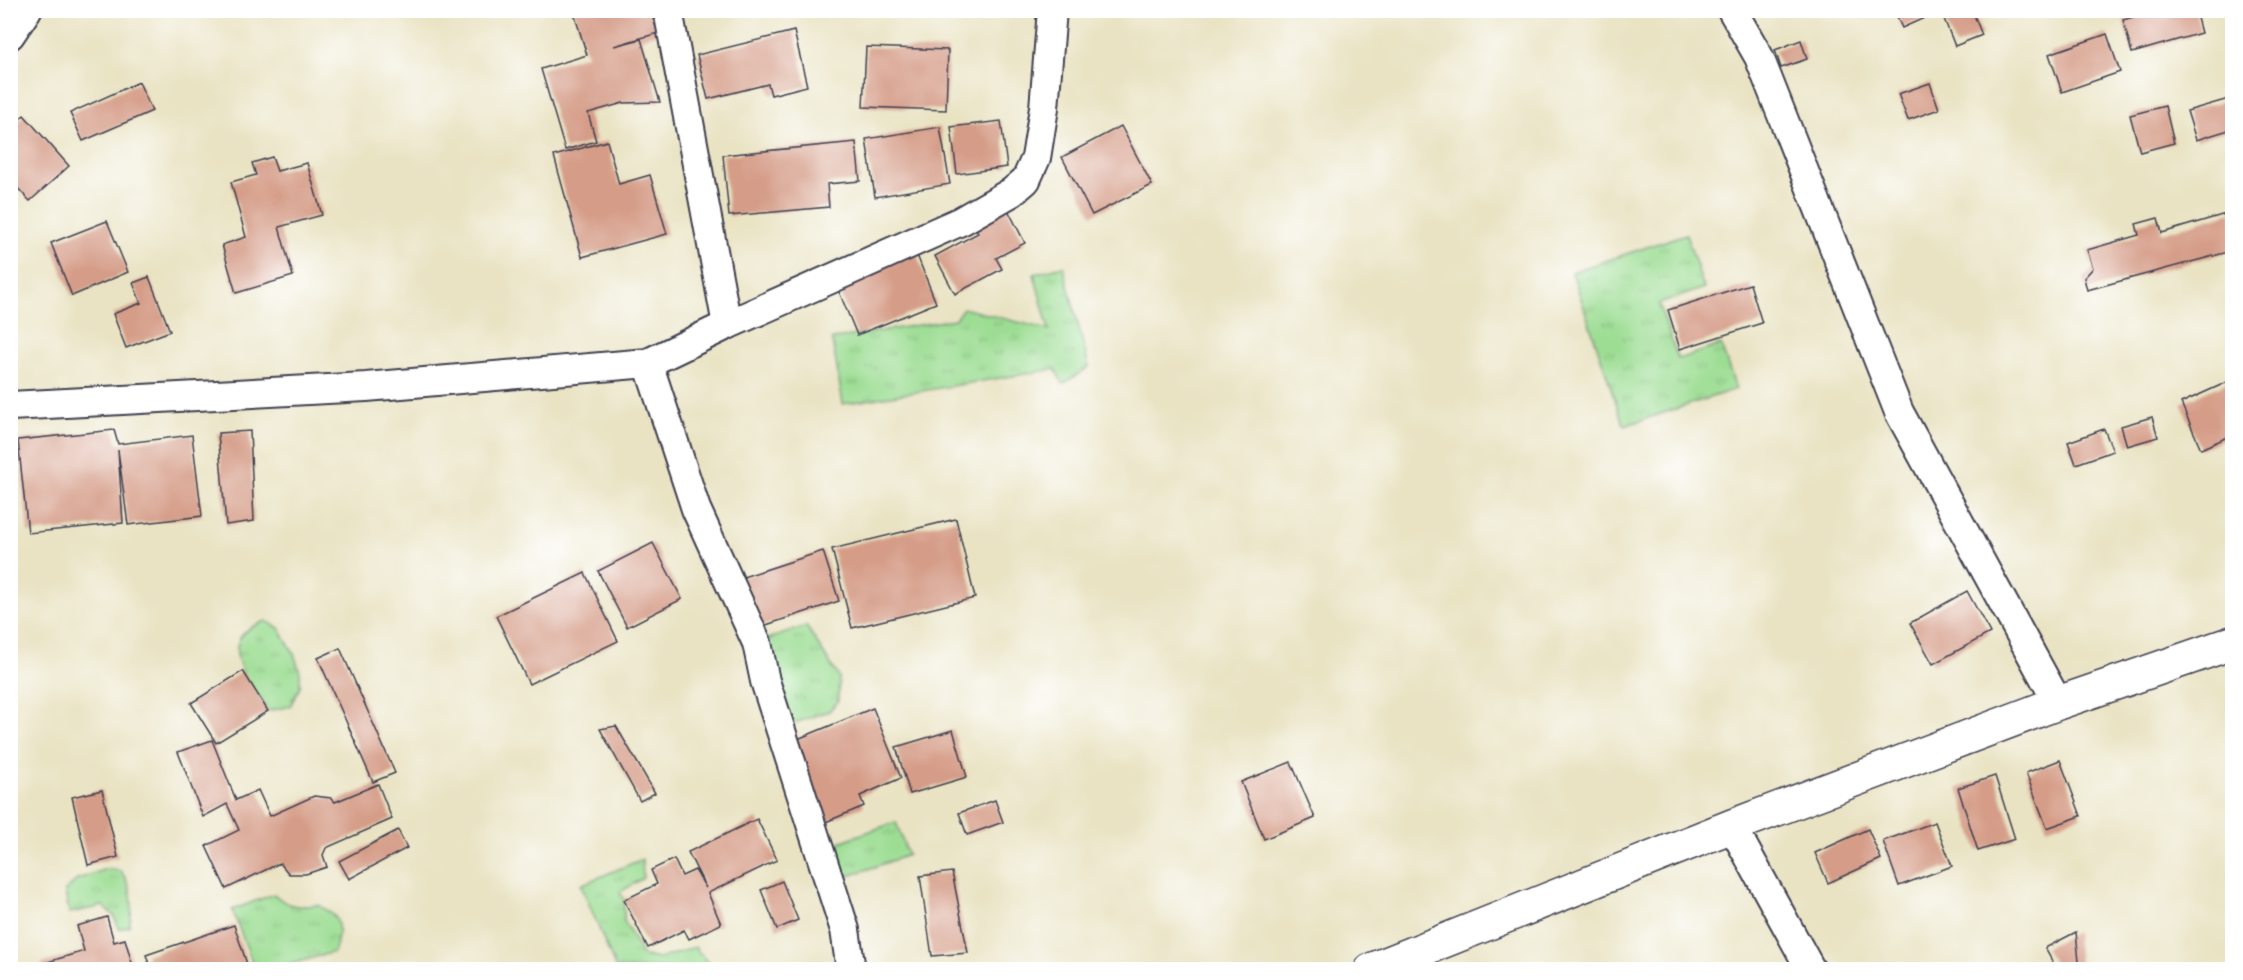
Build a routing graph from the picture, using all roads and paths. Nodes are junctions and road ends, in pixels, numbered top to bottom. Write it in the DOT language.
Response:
graph roads {
  1 [pos="27,10"];
  2 [pos="668,10"];
  3 [pos="1052,10"];
  4 [pos="1732,10"];
  5 [pos="10,35"];
  6 [pos="727,325"];
  7 [pos="648,363"];
  8 [pos="10,406"];
  9 [pos="2232,643"];
  10 [pos="2058,702"];
  11 [pos="1732,826"];
  12 [pos="850,969"];
  13 [pos="1371,969"];
  14 [pos="1811,969"];
  1 -- 5 [label="street"];
  2 -- 6 [label="street"];
  3 -- 6 [label="street"];
  4 -- 10 [label="street"];
  6 -- 7 [label="street"];
  7 -- 8 [label="street"];
  7 -- 12 [label="street"];
  9 -- 10 [label="street"];
  10 -- 11 [label="street"];
  11 -- 13 [label="street"];
  11 -- 14 [label="street"];
}
